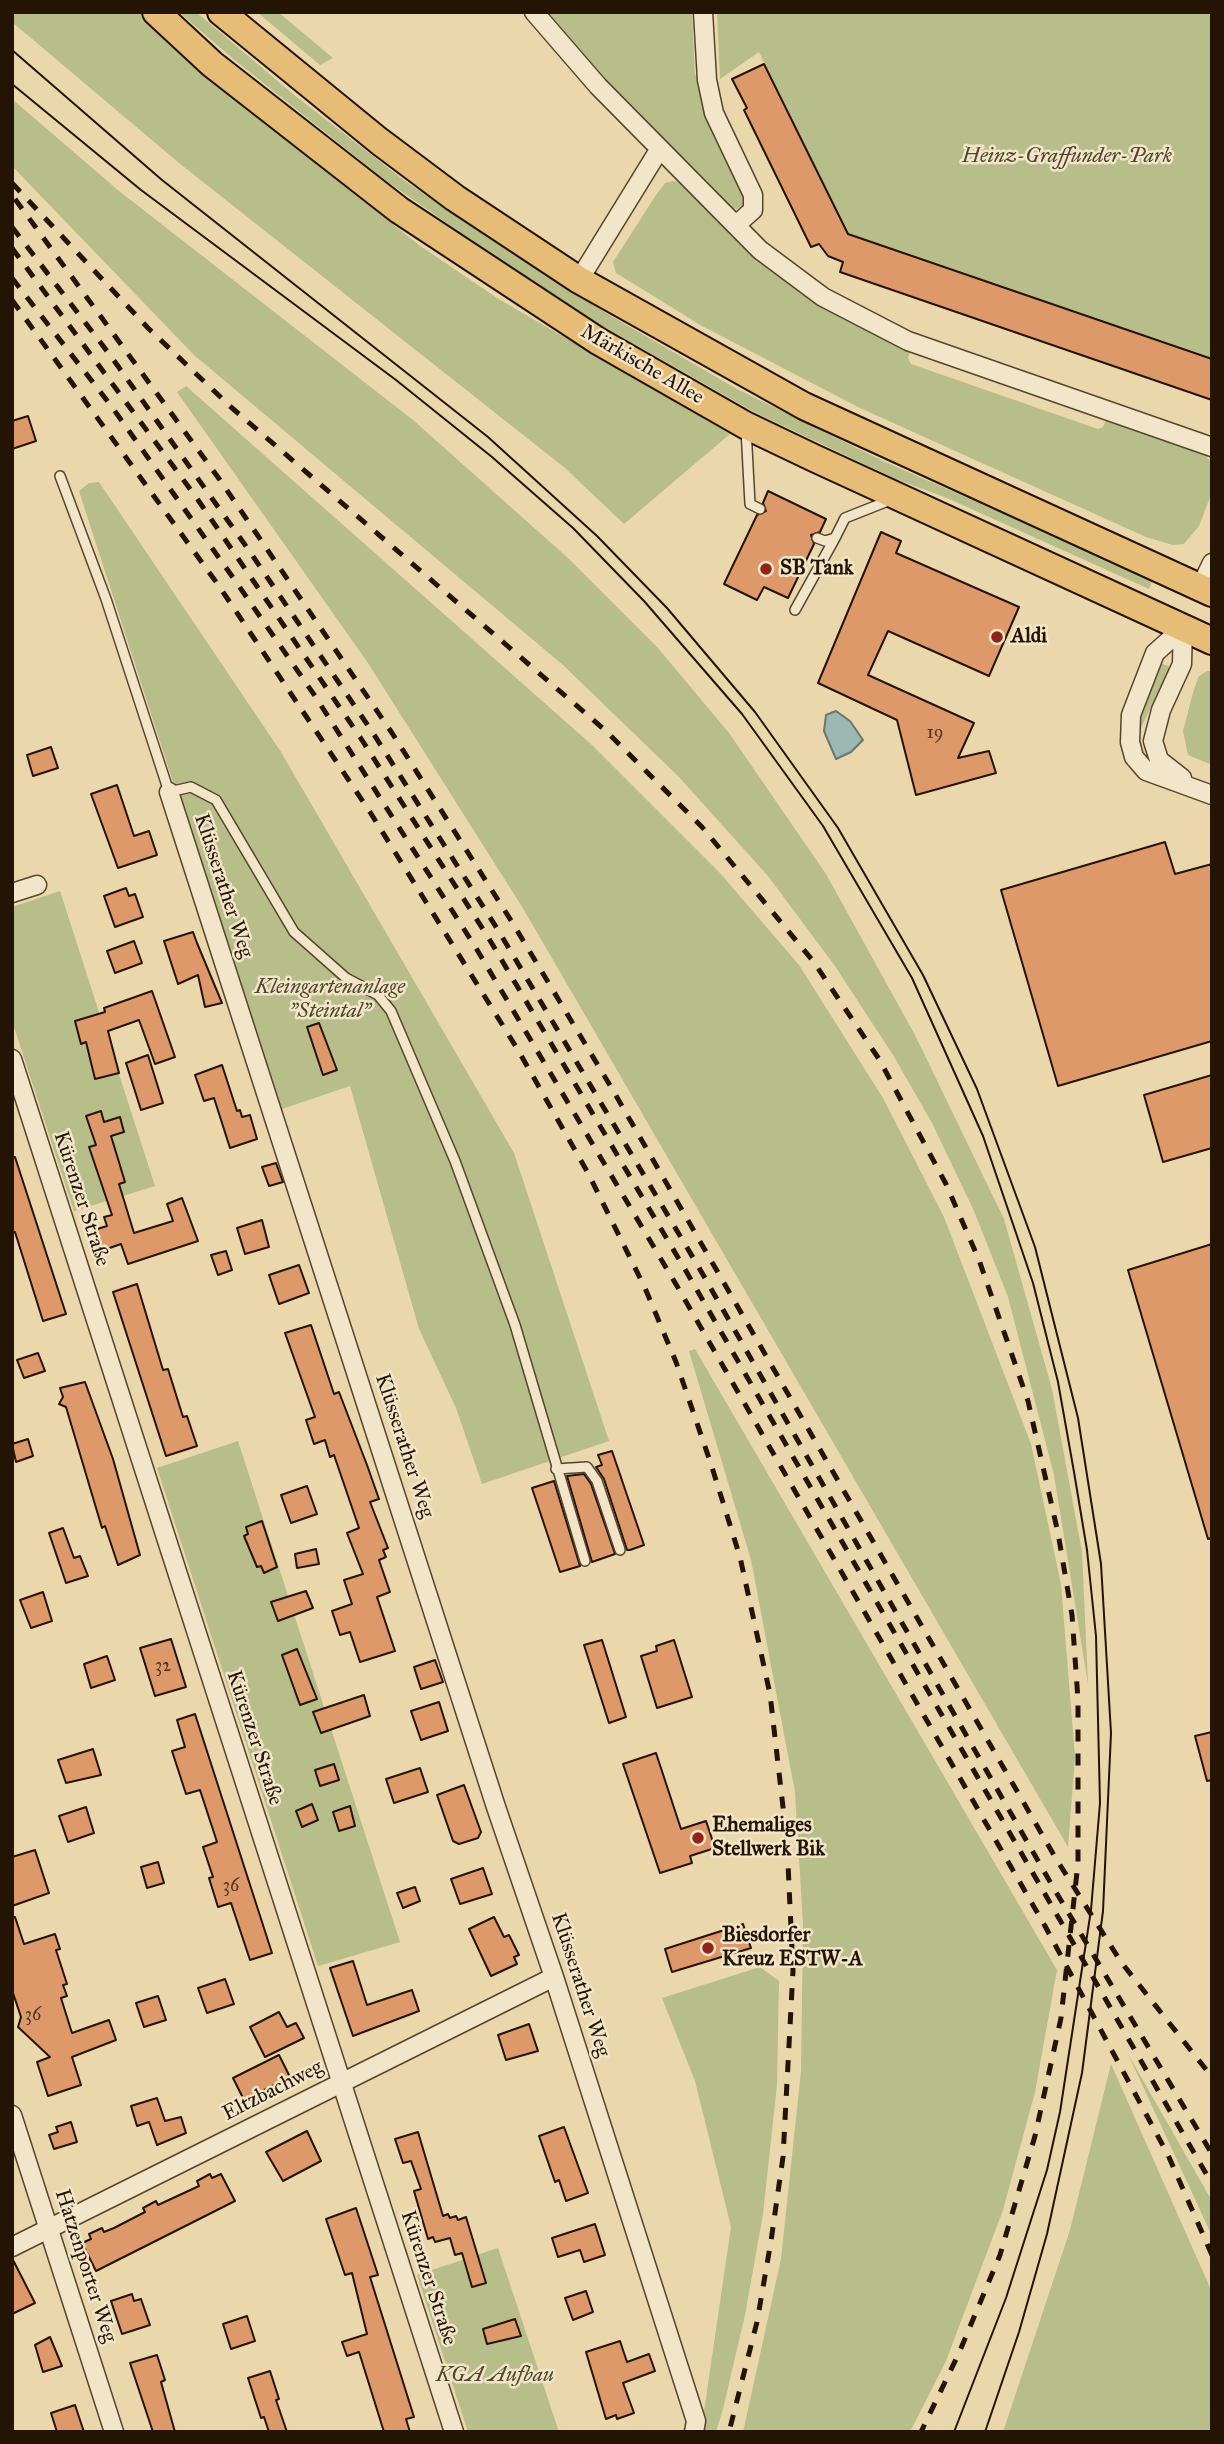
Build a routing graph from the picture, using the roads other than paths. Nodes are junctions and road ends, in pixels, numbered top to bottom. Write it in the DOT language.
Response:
graph roads {
  1 [pos="156,12"];
  2 [pos="221,12"];
  3 [pos="534,12"];
  4 [pos="703,12"];
  5 [pos="659,150"];
  6 [pos="736,225"];
  7 [pos="579,280"];
  8 [pos="745,425"];
  9 [pos="1212,447"];
  10 [pos="60,476"];
  11 [pos="897,497"];
  12 [pos="760,509"];
  13 [pos="817,538"];
  14 [pos="835,538"];
  15 [pos="1212,563"];
  16 [pos="1206,590"];
  17 [pos="794,610"];
  18 [pos="1183,628"];
  19 [pos="1212,641"];
  20 [pos="1190,785"];
  21 [pos="169,792"];
  22 [pos="1212,795"];
  23 [pos="37,885"];
  24 [pos="12,893"];
  25 [pos="12,1059"];
  26 [pos="556,1469"];
  27 [pos="620,1550"];
  28 [pos="584,1561"];
  29 [pos="554,1977"];
  30 [pos="341,2083"];
  31 [pos="12,2115"];
  32 [pos="48,2228"];
  33 [pos="12,2247"];
  34 [pos="114,2432"];
  35 [pos="454,2432"];
  36 [pos="694,2432"];
  1 -- 8 [label="main road, Märkische Allee"];
  2 -- 7 [label="main road, Märkische Allee"];
  3 -- 5 [label="street"];
  4 -- 6 [label="street"];
  5 -- 6 [label="street"];
  5 -- 7 [label="street"];
  6 -- 9 [label="street"];
  7 -- 16 [label="main road, Märkische Allee"];
  8 -- 11 [label="main road, Märkische Allee"];
  8 -- 12 [label="lane"];
  10 -- 21 [label="lane, Klüsserather Weg"];
  11 -- 14 [label="lane"];
  11 -- 18 [label="main road, Märkische Allee"];
  13 -- 14 [label="lane"];
  14 -- 17 [label="lane"];
  15 -- 16 [label="street"];
  16 -- 18 [label="main road"];
  18 -- 19 [label="main road, Märkische Allee"];
  18 -- 20 [label="street"];
  18 -- 20 [label="street"];
  20 -- 22 [label="street"];
  21 -- 26 [label="lane"];
  21 -- 29 [label="street, Klüsserather Weg"];
  23 -- 24 [label="street"];
  25 -- 30 [label="street, Kürenzer Straße"];
  26 -- 27 [label="lane"];
  26 -- 28 [label="lane"];
  29 -- 30 [label="street, Eltzbachweg"];
  29 -- 36 [label="street, Klüsserather Weg"];
  30 -- 32 [label="street, Eltzbachweg"];
  30 -- 35 [label="street, Kürenzer Straße"];
  31 -- 32 [label="street, Hatzenporter Weg"];
  32 -- 33 [label="street, Eltzbachweg"];
  32 -- 34 [label="street, Hatzenporter Weg"];
}
